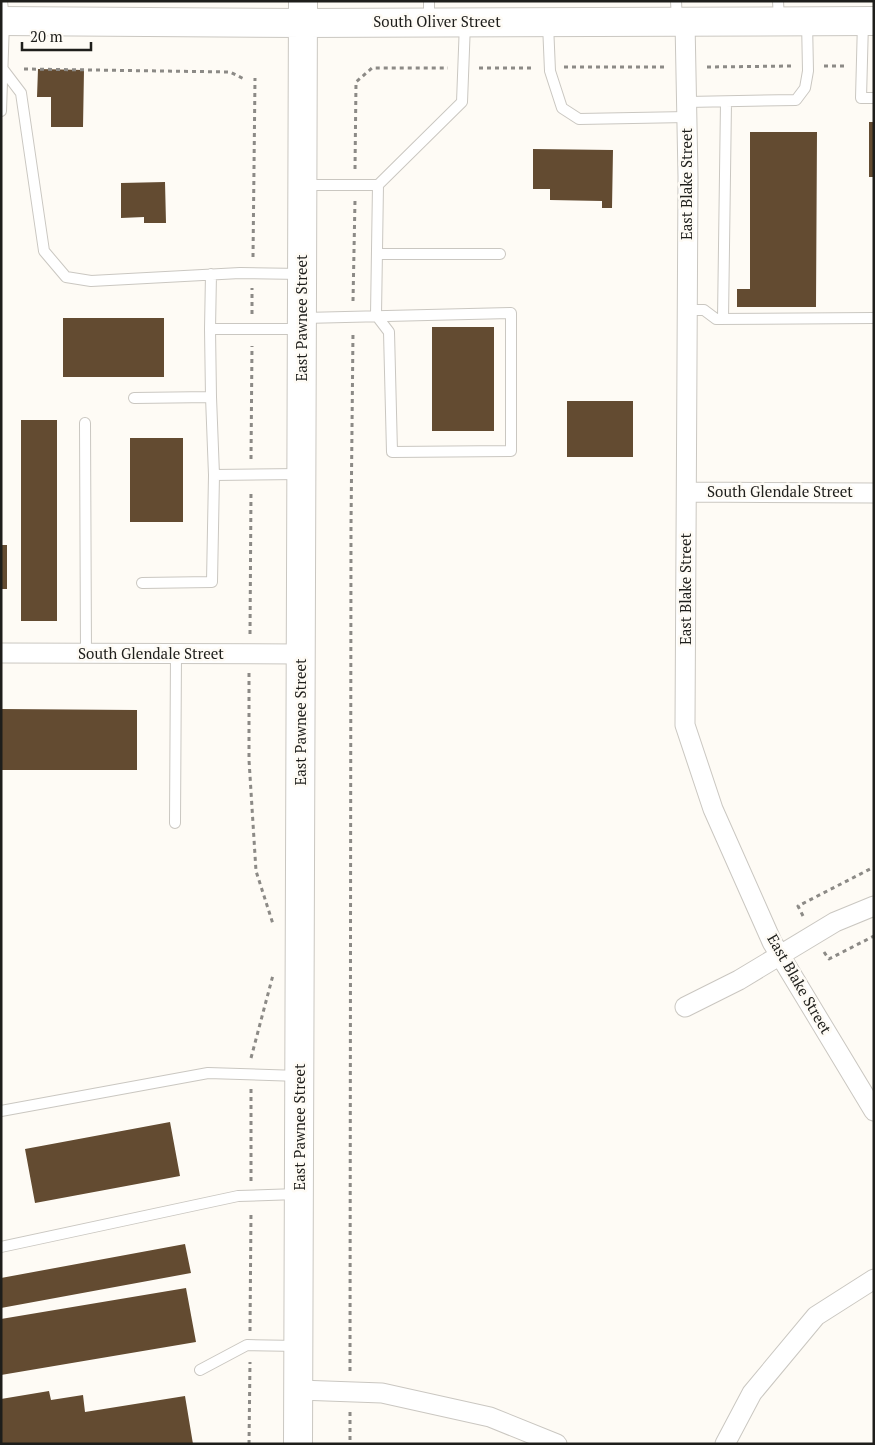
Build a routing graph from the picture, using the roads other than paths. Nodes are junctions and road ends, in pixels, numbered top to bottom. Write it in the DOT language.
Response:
graph roads {
  1 [pos="778,11"];
  2 [pos="303,12"];
  3 [pos="429,12"];
  4 [pos="2,14"];
  5 [pos="679,15"];
  6 [pos="808,21"];
  7 [pos="868,21"];
  8 [pos="465,22"];
  9 [pos="548,22"];
  10 [pos="2,68"];
  11 [pos="874,98"];
  12 [pos="726,102"];
  13 [pos="686,110"];
  14 [pos="1,111"];
  15 [pos="302,185"];
  16 [pos="378,185"];
  17 [pos="377,254"];
  18 [pos="500,254"];
  19 [pos="210,274"];
  20 [pos="302,274"];
  21 [pos="687,310"];
  22 [pos="376,315"];
  23 [pos="874,318"];
  24 [pos="723,319"];
  25 [pos="302,323"];
  26 [pos="210,329"];
  27 [pos="210,397"];
  28 [pos="134,398"];
  29 [pos="85,423"];
  30 [pos="301,474"];
  31 [pos="214,475"];
  32 [pos="686,492"];
  33 [pos="874,493"];
  34 [pos="142,584"];
  35 [pos="1,653"];
  36 [pos="86,654"];
  37 [pos="176,654"];
  38 [pos="301,654"];
  39 [pos="175,823"];
  40 [pos="874,906"];
  41 [pos="780,956"];
  42 [pos="685,1007"];
  43 [pos="300,1076"];
  44 [pos="1,1111"];
  45 [pos="874,1111"];
  46 [pos="300,1194"];
  47 [pos="1,1247"];
  48 [pos="874,1279"];
  49 [pos="299,1346"];
  50 [pos="200,1370"];
  51 [pos="299,1390"];
  52 [pos="298,1444"];
  53 [pos="557,1444"];
  54 [pos="725,1444"];
  1 -- 5 [label="main road, South Oliver Street"];
  1 -- 6 [label="main road, South Oliver Street"];
  2 -- 3 [label="main road, South Oliver Street"];
  2 -- 4 [label="main road, South Oliver Street"];
  2 -- 15 [label="main road, East Pawnee Street"];
  3 -- 8 [label="main road, South Oliver Street"];
  4 -- 10 [label="lane"];
  5 -- 9 [label="main road, South Oliver Street"];
  5 -- 13 [label="street, East Blake Street"];
  6 -- 7 [label="main road, South Oliver Street"];
  6 -- 12 [label="lane"];
  7 -- 11 [label="lane"];
  8 -- 9 [label="main road, South Oliver Street"];
  8 -- 16 [label="lane"];
  9 -- 13 [label="lane"];
  10 -- 14 [label="lane"];
  10 -- 19 [label="lane"];
  12 -- 13 [label="lane"];
  12 -- 24 [label="lane"];
  13 -- 21 [label="street, East Blake Street"];
  15 -- 16 [label="lane"];
  15 -- 20 [label="main road, East Pawnee Street"];
  16 -- 17 [label="lane"];
  17 -- 18 [label="lane"];
  17 -- 22 [label="lane"];
  19 -- 20 [label="lane"];
  19 -- 26 [label="lane"];
  20 -- 25 [label="main road, East Pawnee Street"];
  21 -- 24 [label="lane"];
  21 -- 32 [label="street, East Blake Street"];
  22 -- 22 [label="lane"];
  22 -- 25 [label="lane"];
  23 -- 24 [label="lane"];
  25 -- 26 [label="lane"];
  25 -- 30 [label="main road, East Pawnee Street"];
  26 -- 27 [label="lane"];
  27 -- 28 [label="lane"];
  27 -- 31 [label="lane"];
  29 -- 36 [label="lane"];
  30 -- 31 [label="lane"];
  30 -- 38 [label="main road, East Pawnee Street"];
  31 -- 34 [label="lane"];
  32 -- 33 [label="street, South Glendale Street"];
  32 -- 41 [label="street, East Blake Street"];
  35 -- 36 [label="street, South Glendale Street"];
  36 -- 37 [label="street, South Glendale Street"];
  37 -- 38 [label="street, South Glendale Street"];
  37 -- 39 [label="lane"];
  38 -- 43 [label="main road, East Pawnee Street"];
  40 -- 41 [label="street"];
  41 -- 42 [label="street"];
  41 -- 45 [label="street, East Blake Street"];
  43 -- 44 [label="lane"];
  43 -- 46 [label="main road, East Pawnee Street"];
  46 -- 47 [label="lane"];
  46 -- 49 [label="main road, East Pawnee Street"];
  48 -- 54 [label="street"];
  49 -- 50 [label="lane"];
  49 -- 51 [label="main road, East Pawnee Street"];
  51 -- 52 [label="main road, East Pawnee Street"];
  51 -- 53 [label="street"];
}
